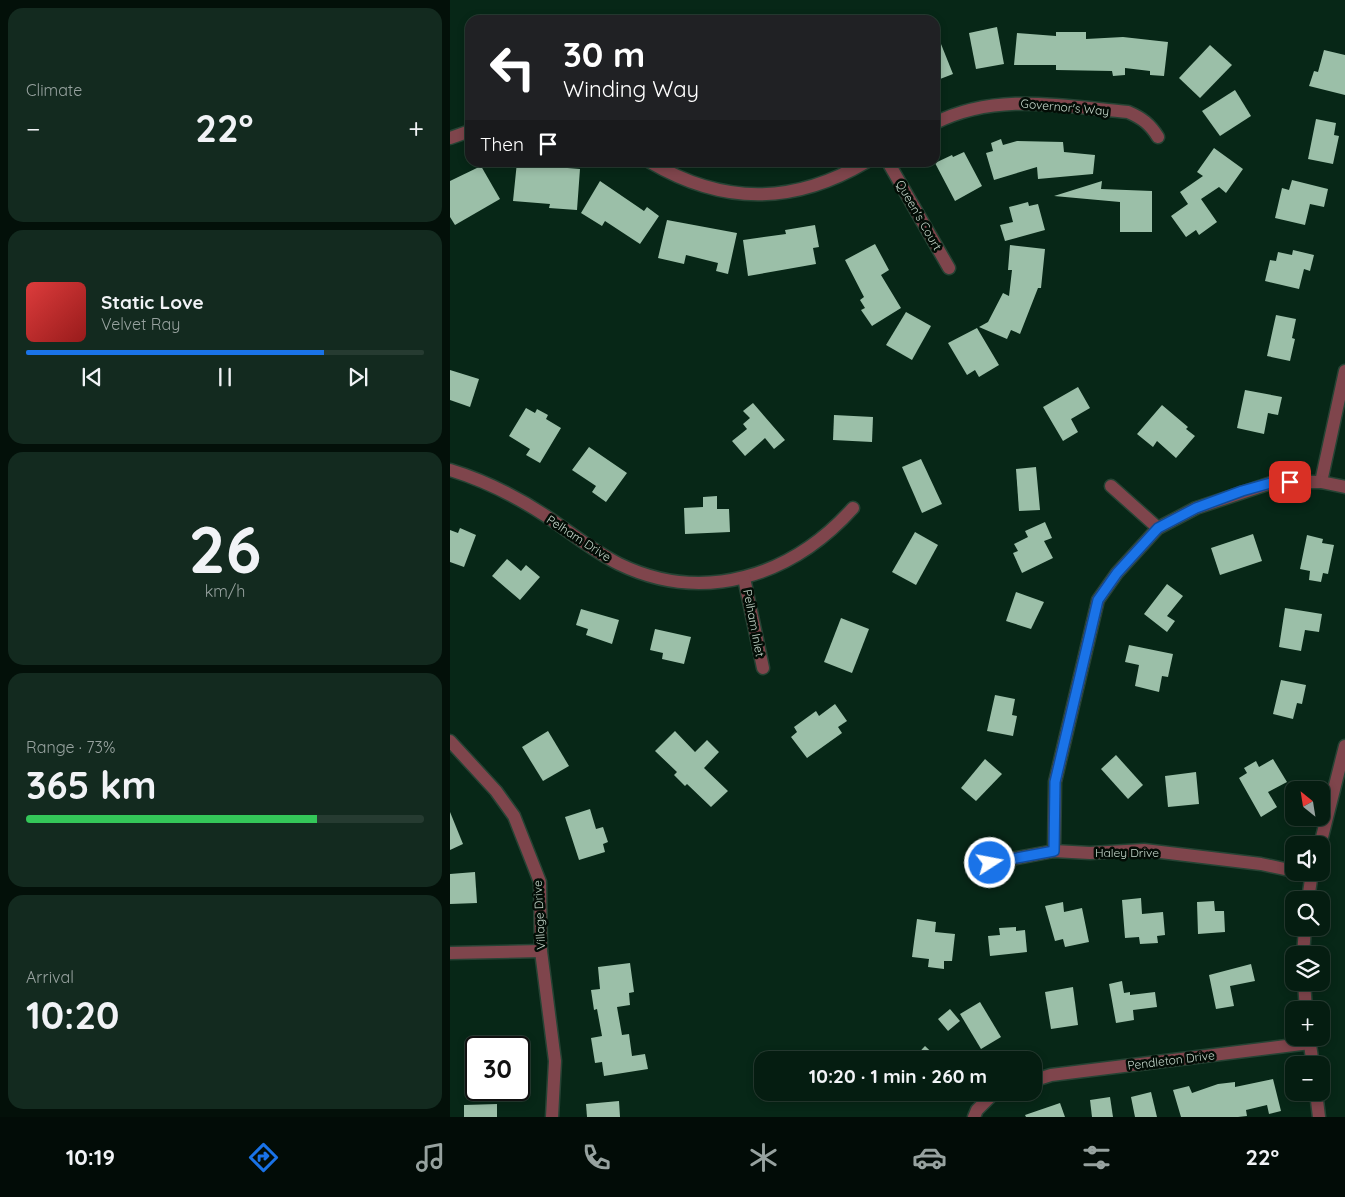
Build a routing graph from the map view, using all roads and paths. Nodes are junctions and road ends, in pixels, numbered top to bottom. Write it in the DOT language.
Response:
graph roads {
  1 [pos="940,121"];
  2 [pos="465,133"];
  3 [pos="1158,137"];
  4 [pos="450,138"];
  5 [pos="660,167"];
  6 [pos="856,167"];
  7 [pos="891,167"];
  8 [pos="949,268"];
  9 [pos="1345,371"];
  10 [pos="450,470"];
  11 [pos="1321,482"];
  12 [pos="1111,486"];
  13 [pos="1345,487"];
  14 [pos="853,508"];
  15 [pos="1158,528"];
  16 [pos="744,578"];
  17 [pos="763,668"];
  18 [pos="450,741"];
  19 [pos="1345,746"];
  20 [pos="1322,836"];
  21 [pos="1054,851"];
  22 [pos="990,863"];
  23 [pos="1285,869"];
  24 [pos="541,951"];
  25 [pos="450,952"];
  26 [pos="1285,1043"];
  27 [pos="1042,1078"];
  28 [pos="986,1101"];
  29 [pos="1317,1101"];
  30 [pos="552,1117"];
  31 [pos="974,1117"];
  32 [pos="1319,1117"];
  1 -- 3 [label="street, Governor's Way"];
  2 -- 4 [label="street"];
  5 -- 6 [label="street"];
  7 -- 8 [label="street, Queen's Court"];
  9 -- 11 [label="street"];
  10 -- 16 [label="street, Pelham Drive"];
  11 -- 13 [label="street"];
  11 -- 15 [label="street"];
  12 -- 15 [label="street"];
  14 -- 16 [label="street, Pelham Drive"];
  15 -- 21 [label="street"];
  16 -- 17 [label="street, Pelham Inlet"];
  18 -- 24 [label="street, Village Drive"];
  19 -- 20 [label="street"];
  21 -- 22 [label="street, Haley Drive"];
  21 -- 23 [label="street, Haley Drive"];
  24 -- 25 [label="street"];
  24 -- 30 [label="street, Village Drive"];
  26 -- 27 [label="street, Pendleton Drive"];
  28 -- 31 [label="street"];
  29 -- 32 [label="street"];
}
